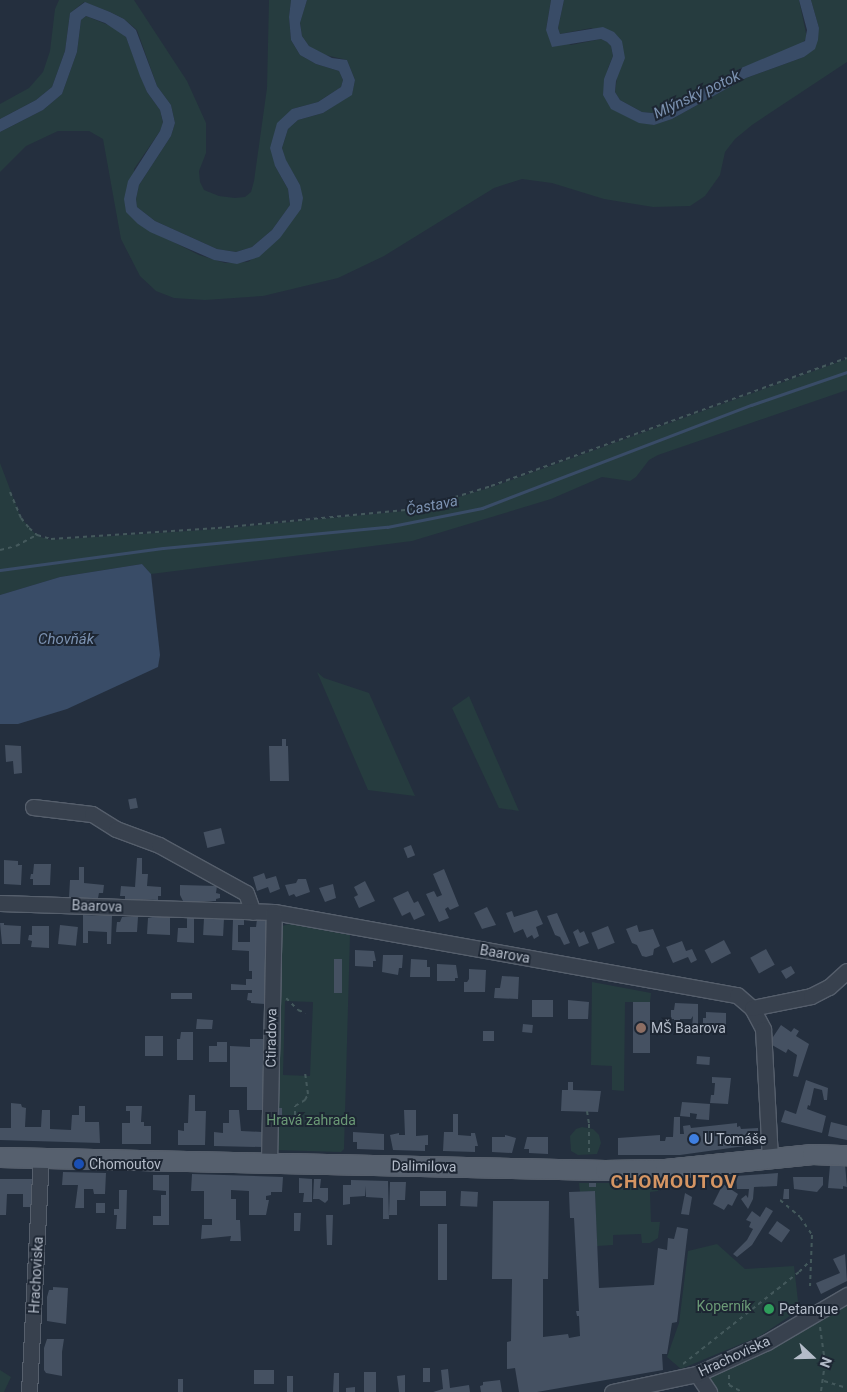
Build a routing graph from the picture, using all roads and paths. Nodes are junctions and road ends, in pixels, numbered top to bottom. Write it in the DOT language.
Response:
graph roads {
  1 [pos="847,358"];
  2 [pos="10,492"];
  3 [pos="37,535"];
  4 [pos="0,550"];
  5 [pos="33,806"];
  6 [pos="0,903"];
  7 [pos="253,912"];
  8 [pos="274,912"];
  9 [pos="847,971"];
  10 [pos="273,986"];
  11 [pos="752,1008"];
  12 [pos="305,1012"];
  13 [pos="304,1072"];
  14 [pos="587,1112"];
  15 [pos="295,1123"];
  16 [pos="847,1155"];
  17 [pos="0,1157"];
  18 [pos="41,1158"];
  19 [pos="770,1158"];
  20 [pos="269,1163"];
  21 [pos="589,1170"];
  22 [pos="780,1200"];
  23 [pos="810,1260"];
  24 [pos="810,1286"];
  25 [pos="847,1295"];
  26 [pos="819,1312"];
  27 [pos="682,1364"];
  28 [pos="697,1374"];
  29 [pos="824,1381"];
  30 [pos="847,1388"];
  31 [pos="29,1392"];
  32 [pos="612,1392"];
  33 [pos="709,1392"];
  34 [pos="821,1392"];
  1 -- 3 [label="path"];
  2 -- 3 [label="path"];
  3 -- 4 [label="path"];
  5 -- 7 [label="street"];
  6 -- 7 [label="street, Baarova"];
  7 -- 8 [label="street, Baarova"];
  8 -- 10 [label="street, Ctiradova"];
  8 -- 11 [label="street, Baarova"];
  9 -- 11 [label="street"];
  10 -- 12 [label="path"];
  10 -- 20 [label="street, Ctiradova"];
  11 -- 19 [label="street, Baarova"];
  13 -- 15 [label="path"];
  14 -- 21 [label="path"];
  16 -- 19 [label="main road, Dalimilova"];
  17 -- 18 [label="main road, Dalimilova"];
  18 -- 20 [label="main road, Dalimilova"];
  18 -- 31 [label="street, Hrachoviska"];
  19 -- 21 [label="main road, Dalimilova"];
  20 -- 21 [label="main road, Dalimilova"];
  22 -- 23 [label="path"];
  23 -- 24 [label="path"];
  23 -- 27 [label="path"];
  25 -- 26 [label="street, Hrachoviska"];
  26 -- 28 [label="street, Hrachoviska"];
  26 -- 29 [label="path"];
  28 -- 32 [label="street, Hrachoviska"];
  28 -- 33 [label="street"];
  29 -- 30 [label="path"];
  29 -- 34 [label="path"];
}
